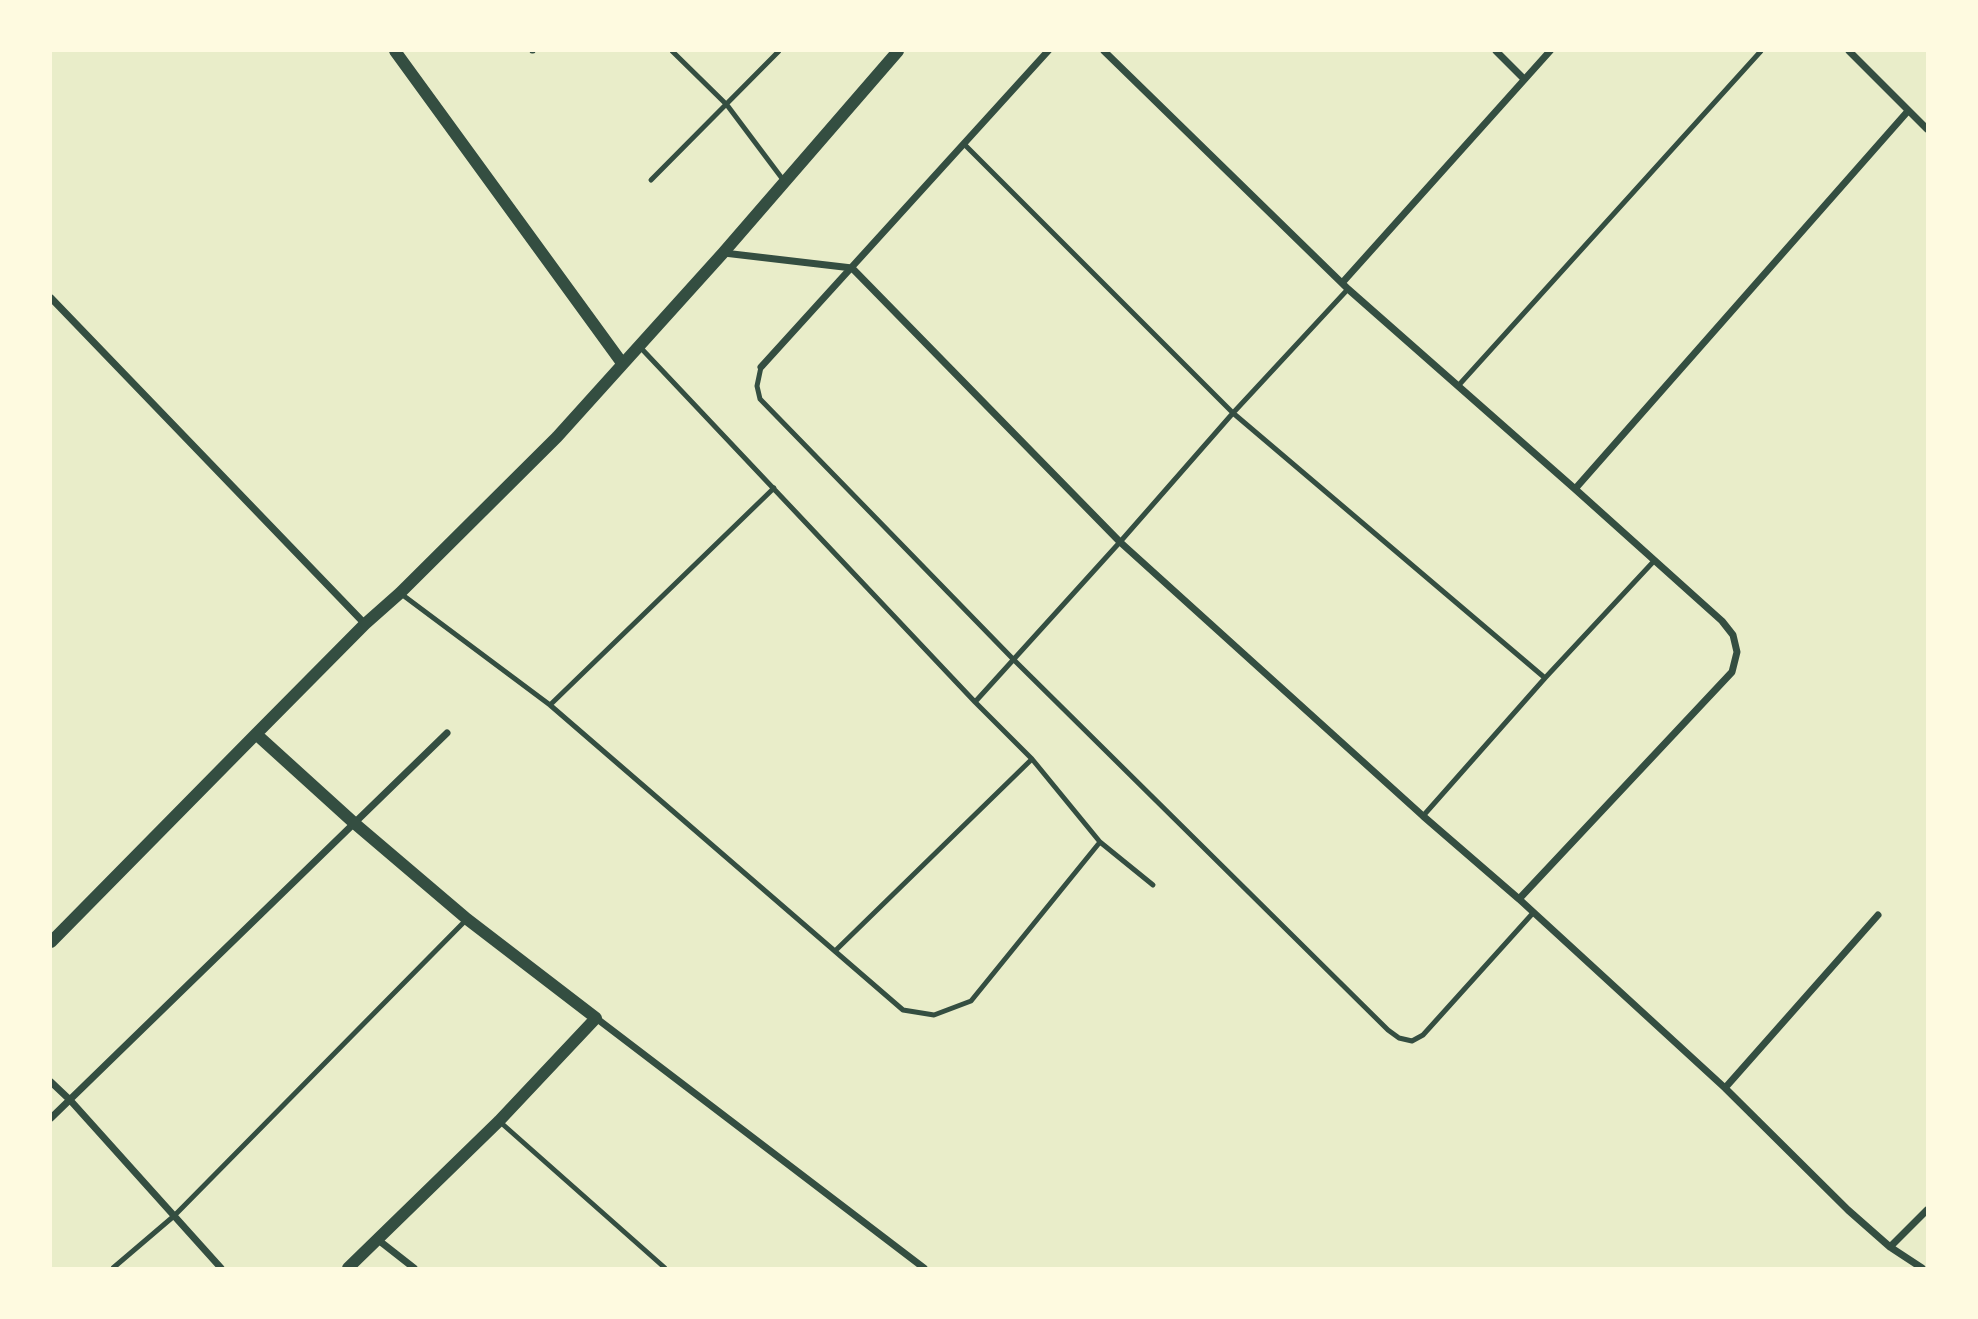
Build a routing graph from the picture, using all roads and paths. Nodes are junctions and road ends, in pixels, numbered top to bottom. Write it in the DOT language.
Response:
graph roads {
  1 [pos="395,51"];
  2 [pos="673,51"];
  3 [pos="779,51"];
  4 [pos="898,51"];
  5 [pos="1048,51"];
  6 [pos="1104,51"];
  7 [pos="1496,51"];
  8 [pos="1550,51"];
  9 [pos="1760,51"];
  10 [pos="1849,51"];
  11 [pos="1524,79"];
  12 [pos="727,105"];
  13 [pos="1908,111"];
  14 [pos="1927,129"];
  15 [pos="964,144"];
  16 [pos="651,180"];
  17 [pos="784,181"];
  18 [pos="723,253"];
  19 [pos="852,268"];
  20 [pos="1345,286"];
  21 [pos="51,298"];
  22 [pos="639,346"];
  23 [pos="622,363"];
  24 [pos="761,367"];
  25 [pos="1457,387"];
  26 [pos="1233,413"];
  27 [pos="774,488"];
  28 [pos="1575,489"];
  29 [pos="1120,542"];
  30 [pos="1654,561"];
  31 [pos="400,593"];
  32 [pos="365,624"];
  33 [pos="1013,659"];
  34 [pos="1545,678"];
  35 [pos="975,702"];
  36 [pos="550,705"];
  37 [pos="447,733"];
  38 [pos="256,734"];
  39 [pos="1032,759"];
  40 [pos="1423,816"];
  41 [pos="354,822"];
  42 [pos="1100,842"];
  43 [pos="1153,885"];
  44 [pos="1519,899"];
  45 [pos="1533,912"];
  46 [pos="1878,915"];
  47 [pos="467,919"];
  48 [pos="51,942"];
  49 [pos="835,951"];
  50 [pos="596,1017"];
  51 [pos="51,1082"];
  52 [pos="1726,1088"];
  53 [pos="70,1100"];
  54 [pos="51,1118"];
  55 [pos="499,1121"];
  56 [pos="1927,1210"];
  57 [pos="174,1216"];
  58 [pos="377,1239"];
  59 [pos="1890,1247"];
  60 [pos="113,1268"];
  61 [pos="220,1268"];
  62 [pos="348,1268"];
  63 [pos="414,1268"];
  64 [pos="665,1268"];
  65 [pos="925,1268"];
  66 [pos="1922,1268"];
  1 -- 23 [label="street"];
  2 -- 12 [label="lane"];
  3 -- 12 [label="lane"];
  4 -- 17 [label="street"];
  5 -- 15 [label="street"];
  6 -- 20 [label="street"];
  7 -- 11 [label="street"];
  8 -- 11 [label="street"];
  9 -- 25 [label="lane"];
  10 -- 13 [label="street"];
  11 -- 20 [label="street"];
  12 -- 16 [label="lane"];
  12 -- 17 [label="lane"];
  13 -- 14 [label="street"];
  13 -- 28 [label="street"];
  15 -- 19 [label="street"];
  15 -- 26 [label="lane"];
  17 -- 18 [label="street"];
  18 -- 19 [label="street"];
  18 -- 22 [label="street"];
  19 -- 24 [label="street"];
  19 -- 29 [label="street"];
  20 -- 25 [label="street"];
  20 -- 26 [label="lane"];
  21 -- 32 [label="street"];
  22 -- 23 [label="street"];
  22 -- 27 [label="lane"];
  23 -- 31 [label="street"];
  24 -- 33 [label="lane"];
  25 -- 28 [label="street"];
  26 -- 29 [label="lane"];
  26 -- 34 [label="lane"];
  27 -- 35 [label="lane"];
  27 -- 36 [label="lane"];
  28 -- 30 [label="street"];
  29 -- 33 [label="lane"];
  29 -- 40 [label="street"];
  30 -- 34 [label="lane"];
  30 -- 44 [label="street"];
  31 -- 32 [label="street"];
  31 -- 36 [label="lane"];
  32 -- 38 [label="street"];
  33 -- 35 [label="lane"];
  33 -- 45 [label="lane"];
  34 -- 40 [label="lane"];
  35 -- 39 [label="lane"];
  36 -- 49 [label="lane"];
  37 -- 41 [label="street"];
  38 -- 41 [label="street"];
  38 -- 48 [label="street"];
  39 -- 42 [label="lane"];
  39 -- 49 [label="lane"];
  40 -- 44 [label="street"];
  41 -- 47 [label="street"];
  41 -- 53 [label="street"];
  42 -- 43 [label="lane"];
  42 -- 49 [label="lane"];
  44 -- 45 [label="street"];
  45 -- 52 [label="street"];
  46 -- 52 [label="street"];
  47 -- 50 [label="street"];
  47 -- 57 [label="lane"];
  50 -- 55 [label="street"];
  50 -- 65 [label="street"];
  51 -- 53 [label="street"];
  52 -- 59 [label="street"];
  53 -- 54 [label="street"];
  53 -- 57 [label="street"];
  55 -- 58 [label="street"];
  55 -- 64 [label="lane"];
  56 -- 59 [label="street"];
  57 -- 60 [label="lane"];
  57 -- 61 [label="street"];
  58 -- 62 [label="street"];
  58 -- 63 [label="street"];
  59 -- 66 [label="street"];
}
